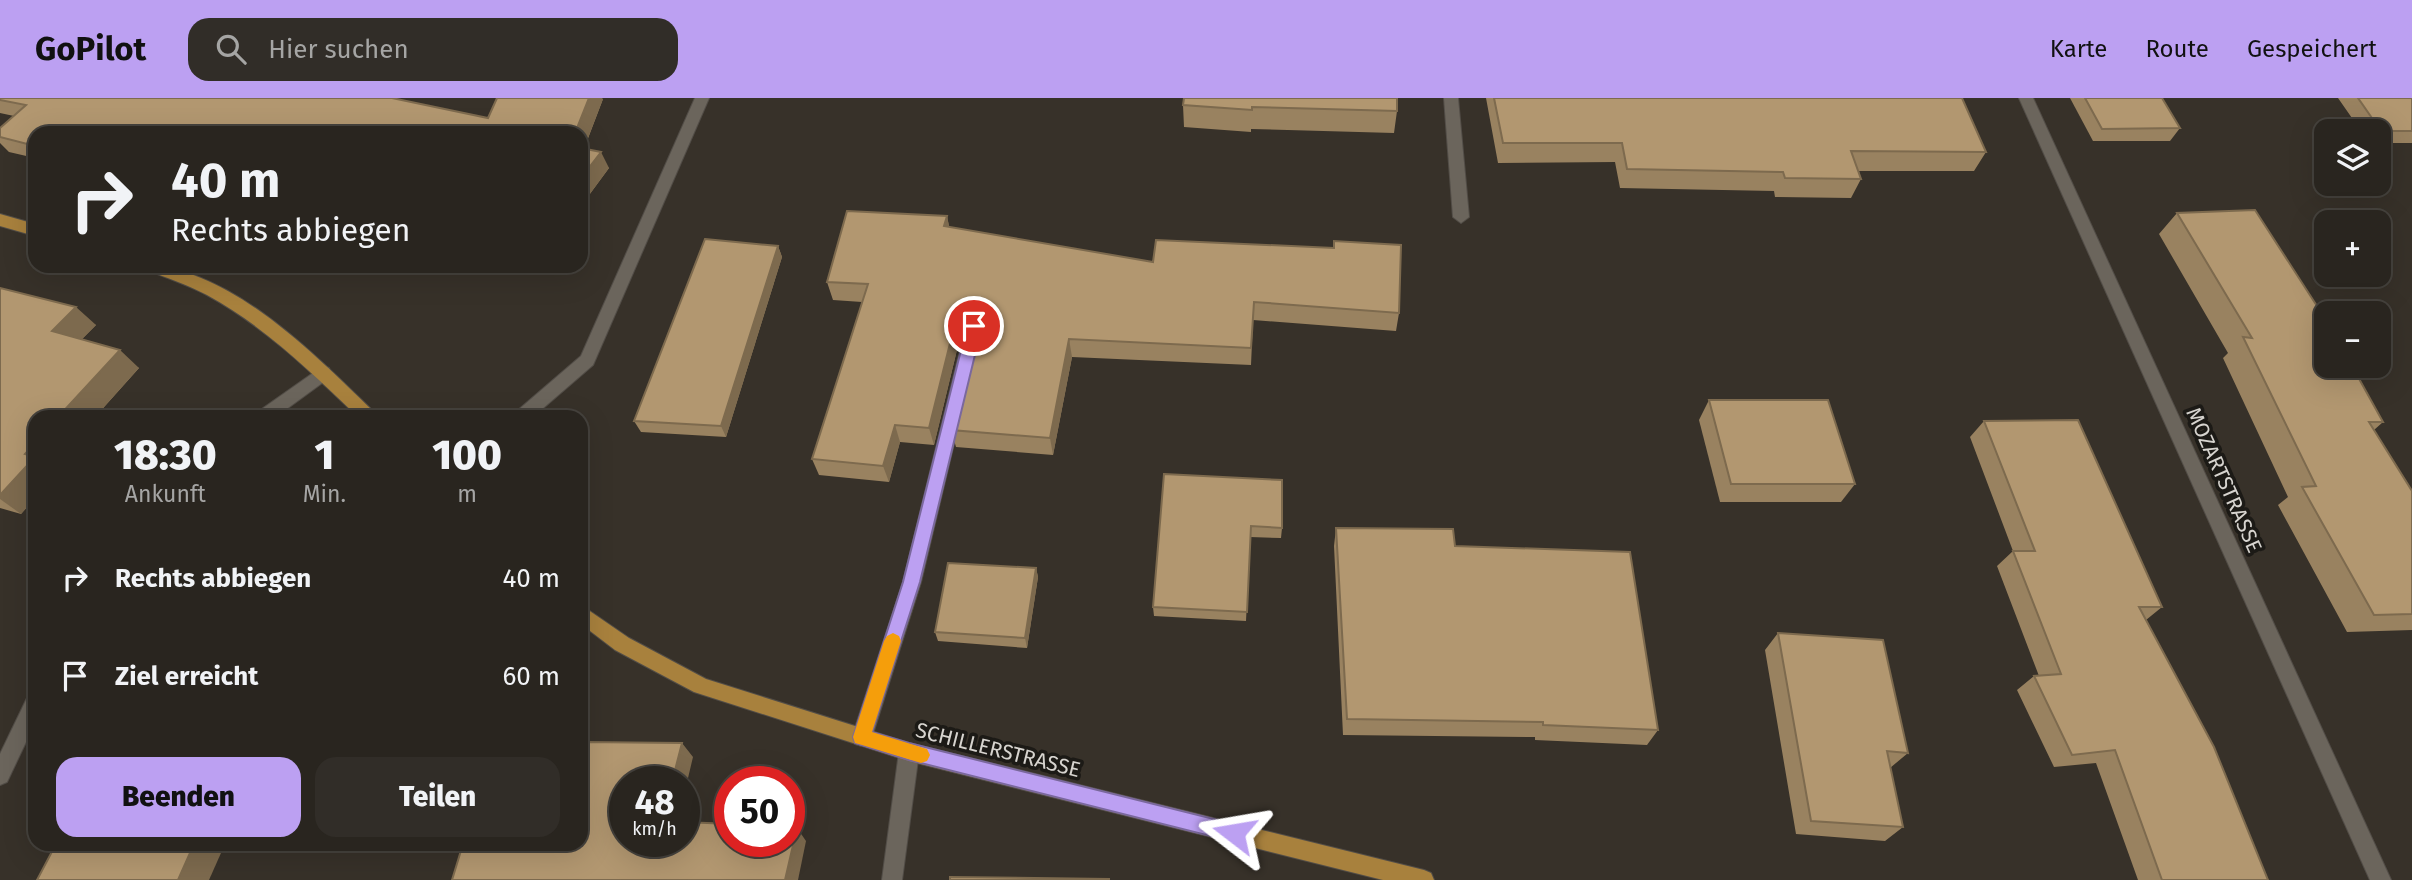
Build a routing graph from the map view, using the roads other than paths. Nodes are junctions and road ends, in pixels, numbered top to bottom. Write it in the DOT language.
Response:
graph roads {
  1 [pos="702,98"];
  2 [pos="1451,98"];
  3 [pos="2026,98"];
  4 [pos="1461,217"];
  5 [pos="0,220"];
  6 [pos="28,228"];
  7 [pos="170,273"];
  8 [pos="974,326"];
  9 [pos="323,373"];
  10 [pos="273,410"];
  11 [pos="361,410"];
  12 [pos="530,410"];
  13 [pos="588,618"];
  14 [pos="28,717"];
  15 [pos="862,737"];
  16 [pos="909,752"];
  17 [pos="0,775"];
  18 [pos="892,880"];
  19 [pos="1424,880"];
  20 [pos="2381,880"];
  1 -- 12 [label="street"];
  2 -- 4 [label="street"];
  3 -- 20 [label="street, MOZARTSTRASSE"];
  5 -- 6 [label="main road"];
  7 -- 9 [label="main road"];
  8 -- 15 [label="street"];
  9 -- 10 [label="street"];
  9 -- 11 [label="main road"];
  13 -- 15 [label="main road, SCHILLERSTRASSE"];
  14 -- 17 [label="street"];
  15 -- 16 [label="main road, SCHILLERSTRASSE"];
  16 -- 18 [label="street"];
  16 -- 19 [label="main road, SCHILLERSTRASSE"];
}
